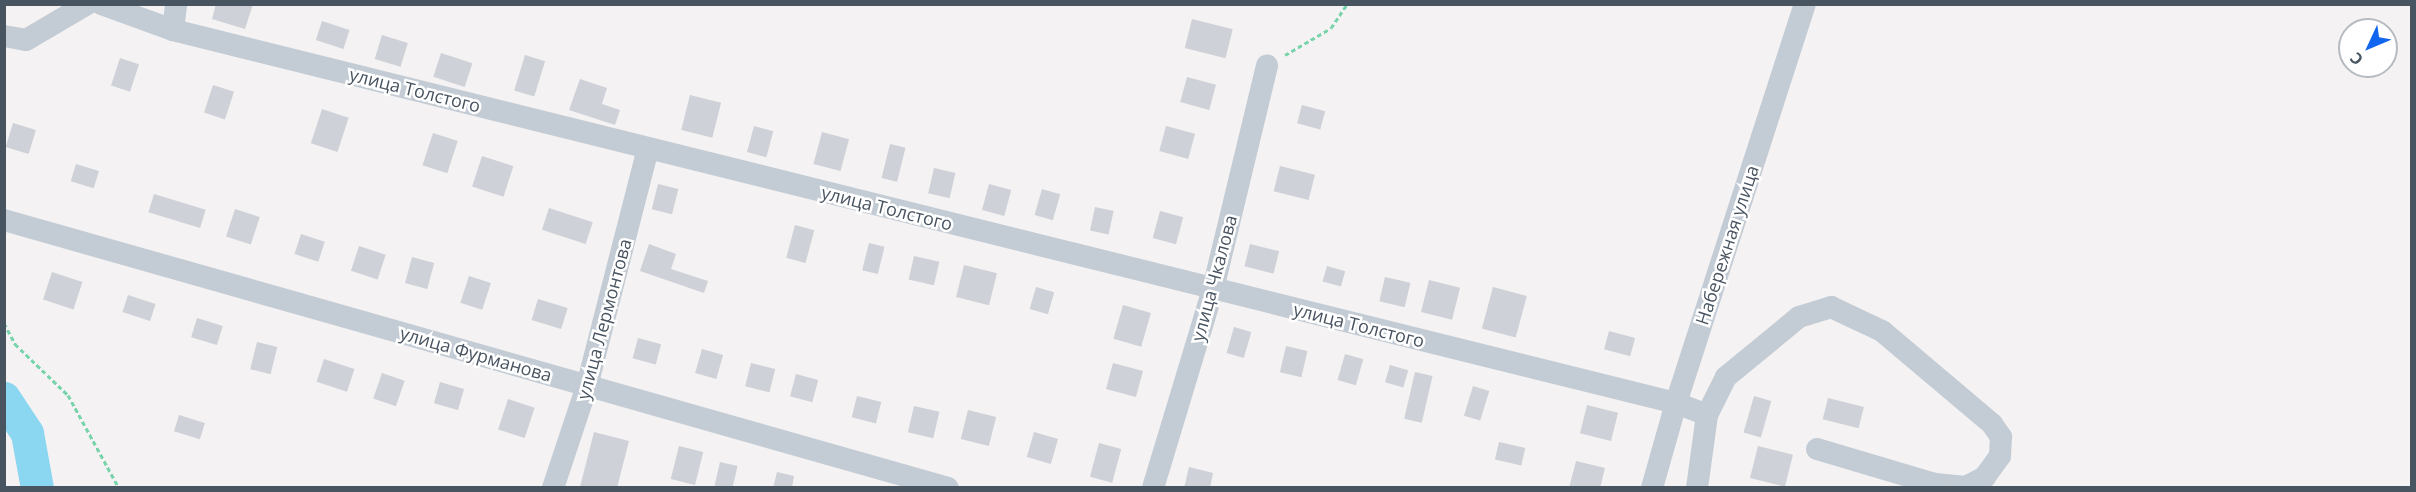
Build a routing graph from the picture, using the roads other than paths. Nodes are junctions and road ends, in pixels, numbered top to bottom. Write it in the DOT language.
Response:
graph roads {
  1 [pos="87,4"];
  2 [pos="101,4"];
  3 [pos="176,4"];
  4 [pos="1805,4"];
  5 [pos="173,30"];
  6 [pos="4,36"];
  7 [pos="1267,65"];
  8 [pos="648,149"];
  9 [pos="4,220"];
  10 [pos="1213,289"];
  11 [pos="587,386"];
  12 [pos="1676,404"];
  13 [pos="1707,415"];
  14 [pos="1817,449"];
  15 [pos="553,488"];
  16 [pos="948,488"];
  17 [pos="1153,488"];
  18 [pos="1652,488"];
  19 [pos="1696,488"];
  1 -- 6 [label="street"];
  2 -- 5 [label="street, улица Толстого"];
  3 -- 5 [label="street"];
  4 -- 12 [label="street, Набережная улица"];
  5 -- 8 [label="street, улица Толстого"];
  7 -- 10 [label="street, улица Чкалова"];
  8 -- 10 [label="street, улица Толстого"];
  8 -- 11 [label="street, улица Лермонтова"];
  9 -- 11 [label="street, улица Фурманова"];
  10 -- 12 [label="street, улица Толстого"];
  10 -- 17 [label="street, улица Чкалова"];
  11 -- 15 [label="street, улица Лермонтова"];
  11 -- 16 [label="street, улица Фурманова"];
  12 -- 13 [label="street, улица Толстого"];
  12 -- 18 [label="street, Набережная улица"];
  13 -- 14 [label="street"];
  13 -- 19 [label="street"];
}
